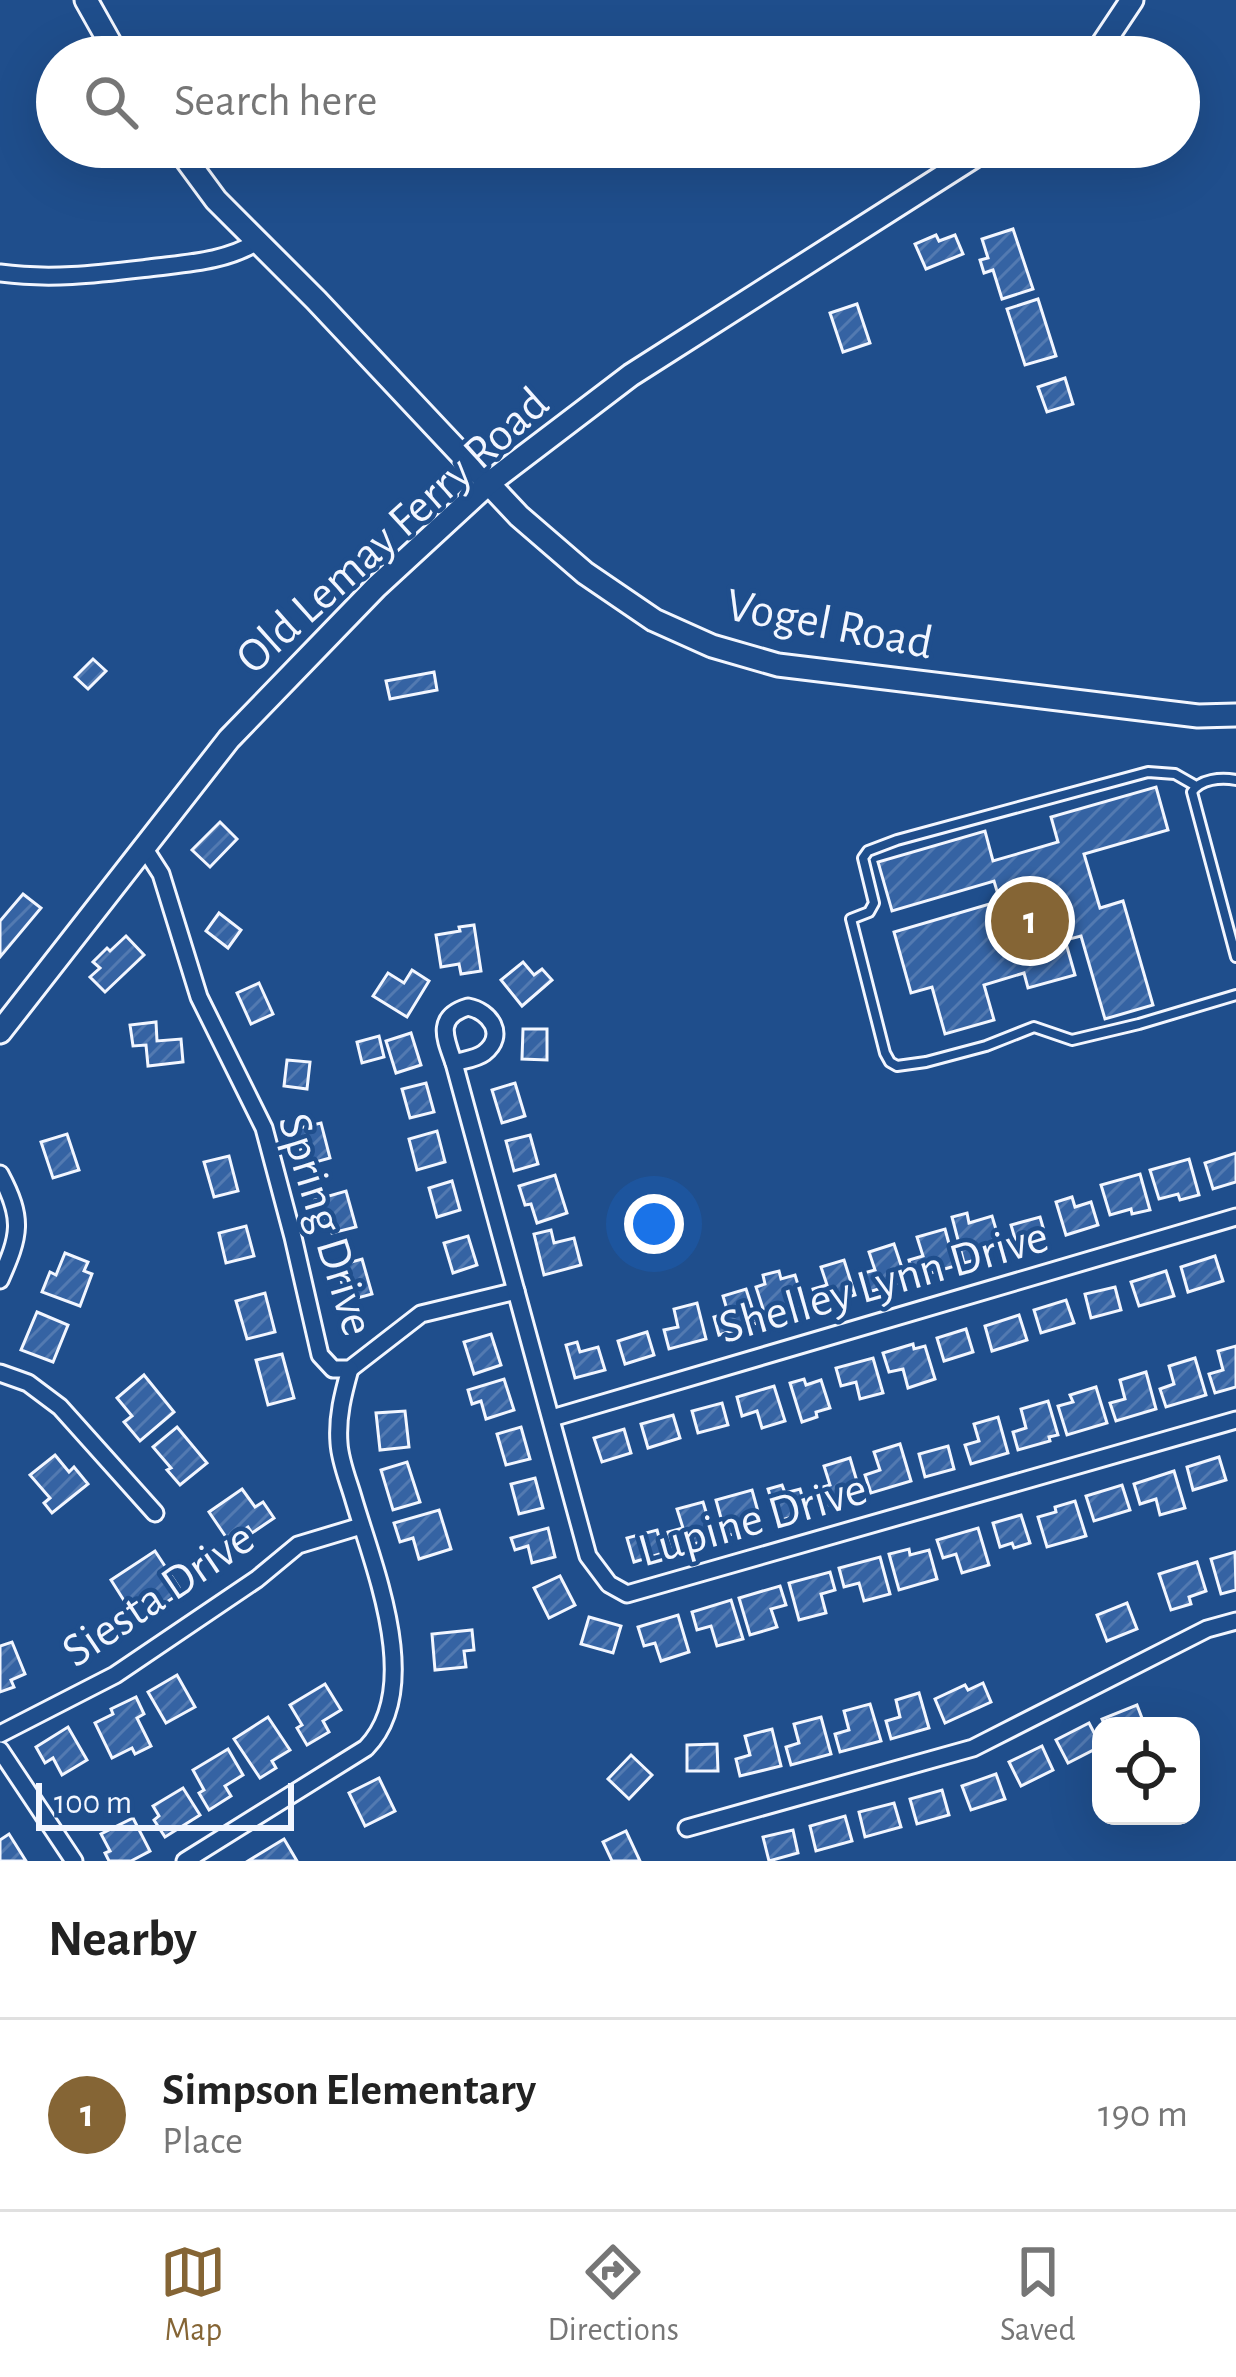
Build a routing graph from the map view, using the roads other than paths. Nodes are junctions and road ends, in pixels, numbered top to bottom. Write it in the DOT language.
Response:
graph roads {
  1 [pos="86,0"];
  2 [pos="1130,1"];
  3 [pos="106,36"];
  4 [pos="1108,36"];
  5 [pos="192,168"];
  6 [pos="956,168"];
  7 [pos="257,242"];
  8 [pos="0,273"];
  9 [pos="489,483"];
  10 [pos="1236,715"];
  11 [pos="1236,779"];
  12 [pos="1196,786"];
  13 [pos="143,846"];
  14 [pos="1236,957"];
  15 [pos="1236,995"];
  16 [pos="0,1032"];
  17 [pos="454,1063"];
  18 [pos="0,1174"];
  19 [pos="1236,1217"];
  20 [pos="0,1280"];
  21 [pos="516,1291"];
  22 [pos="350,1370"];
  23 [pos="0,1373"];
  24 [pos="551,1418"];
  25 [pos="1236,1420"];
  26 [pos="155,1513"];
  27 [pos="362,1526"];
  28 [pos="1236,1621"];
  29 [pos="0,1734"];
  30 [pos="0,1750"];
  31 [pos="686,1828"];
  32 [pos="74,1861"];
  33 [pos="185,1861"];
  1 -- 3 [label="main road"];
  2 -- 4 [label="main road"];
  5 -- 7 [label="main road, Vogel Road"];
  6 -- 9 [label="main road, Old Lemay Ferry Road"];
  7 -- 8 [label="street"];
  7 -- 9 [label="main road, Vogel Road"];
  9 -- 10 [label="main road, Vogel Road"];
  9 -- 13 [label="main road, Old Lemay Ferry Road"];
  11 -- 12 [label="lane"];
  12 -- 14 [label="lane"];
  12 -- 15 [label="lane"];
  13 -- 16 [label="main road, Old Lemay Ferry Road"];
  13 -- 22 [label="street, Spring Drive"];
  17 -- 21 [label="street, Lupine Drive"];
  18 -- 20 [label="street"];
  19 -- 24 [label="street, Shelley Lynn Drive"];
  21 -- 22 [label="street, Spring Drive"];
  21 -- 24 [label="street, Lupine Drive"];
  22 -- 27 [label="street"];
  23 -- 26 [label="street"];
  24 -- 25 [label="street, Lupine Drive"];
  27 -- 29 [label="street, Siesta Drive"];
  27 -- 33 [label="street"];
  28 -- 31 [label="street"];
  30 -- 32 [label="street"];
}
